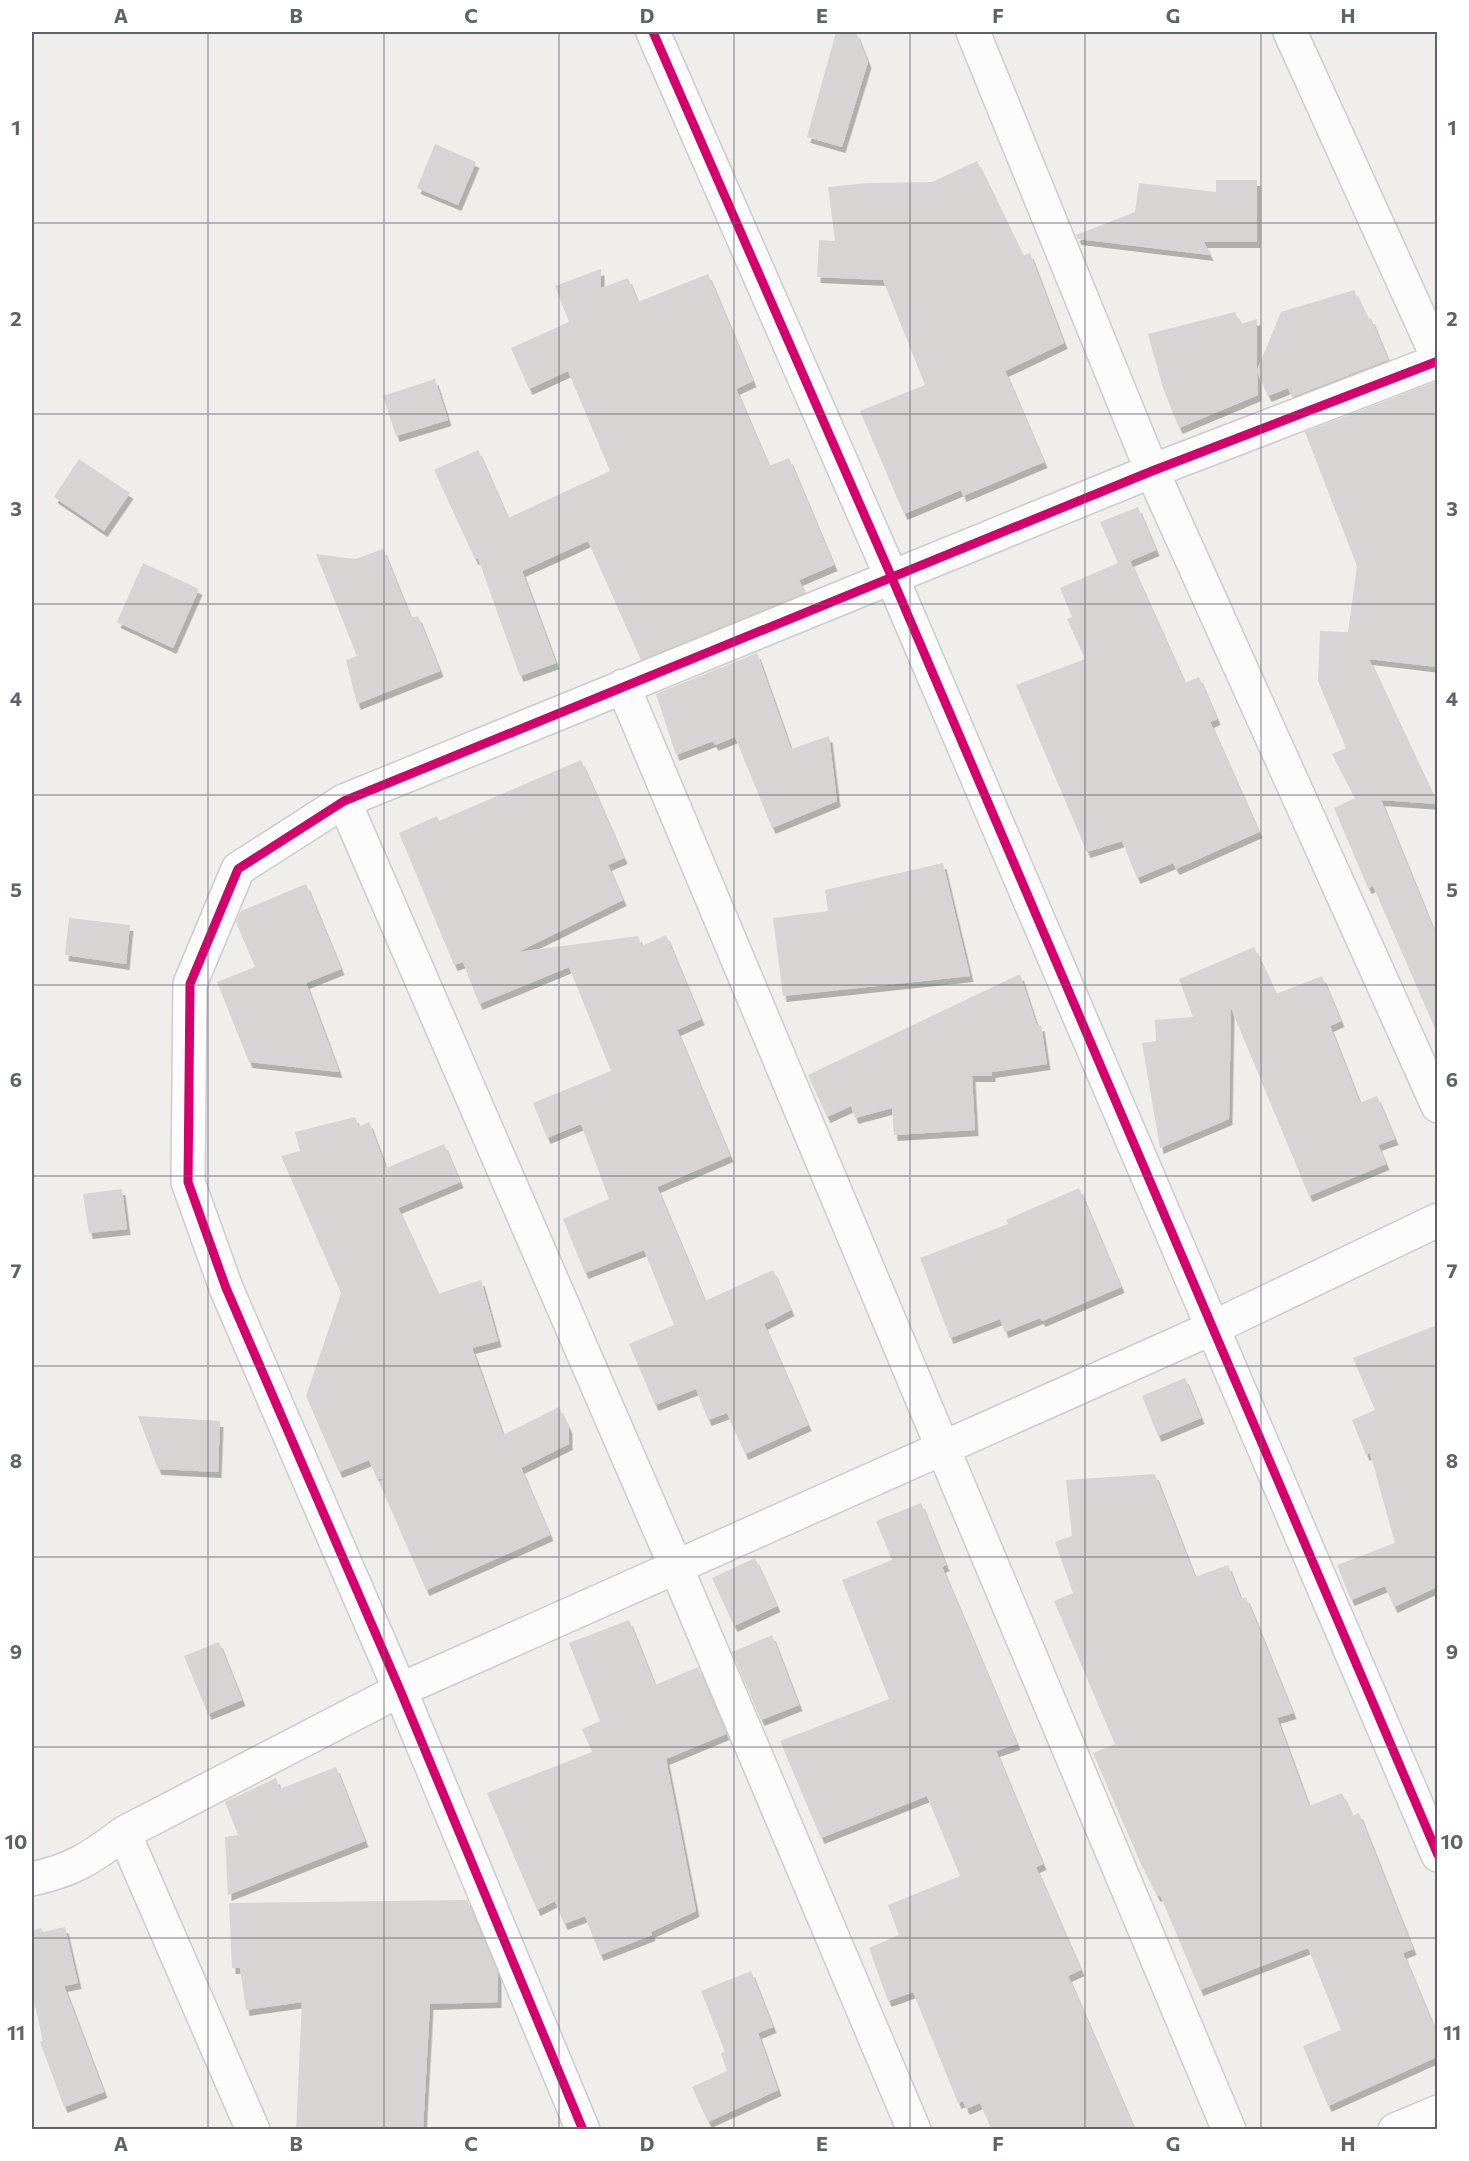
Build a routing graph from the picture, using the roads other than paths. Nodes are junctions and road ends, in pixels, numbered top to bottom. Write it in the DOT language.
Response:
graph roads {
  1 [pos="653,32"];
  2 [pos="973,32"];
  3 [pos="1290,32"];
  4 [pos="1437,359"];
  5 [pos="1152,471"];
  6 [pos="892,578"];
  7 [pos="623,686"];
  8 [pos="344,801"];
  9 [pos="1437,1106"];
  10 [pos="1437,1220"];
  11 [pos="1210,1329"];
  12 [pos="942,1447"];
  13 [pos="676,1567"];
  14 [pos="400,1690"];
  15 [pos="124,1833"];
  16 [pos="1437,1854"];
  17 [pos="32,1879"];
  18 [pos="1437,2112"];
  19 [pos="253,2130"];
  20 [pos="583,2130"];
  21 [pos="914,2130"];
  22 [pos="1228,2130"];
  23 [pos="1395,2130"];
  1 -- 6 [label="street"];
  2 -- 5 [label="street"];
  3 -- 4 [label="street"];
  4 -- 5 [label="street"];
  5 -- 6 [label="street"];
  5 -- 9 [label="street"];
  6 -- 7 [label="street"];
  6 -- 11 [label="street"];
  7 -- 8 [label="street"];
  7 -- 12 [label="street"];
  8 -- 13 [label="street"];
  8 -- 14 [label="street"];
  10 -- 11 [label="street"];
  11 -- 12 [label="street"];
  11 -- 16 [label="street"];
  12 -- 13 [label="street"];
  12 -- 22 [label="street"];
  13 -- 14 [label="street"];
  13 -- 21 [label="street"];
  14 -- 15 [label="street"];
  14 -- 20 [label="street"];
  15 -- 17 [label="street"];
  15 -- 19 [label="street"];
  18 -- 23 [label="street"];
}
